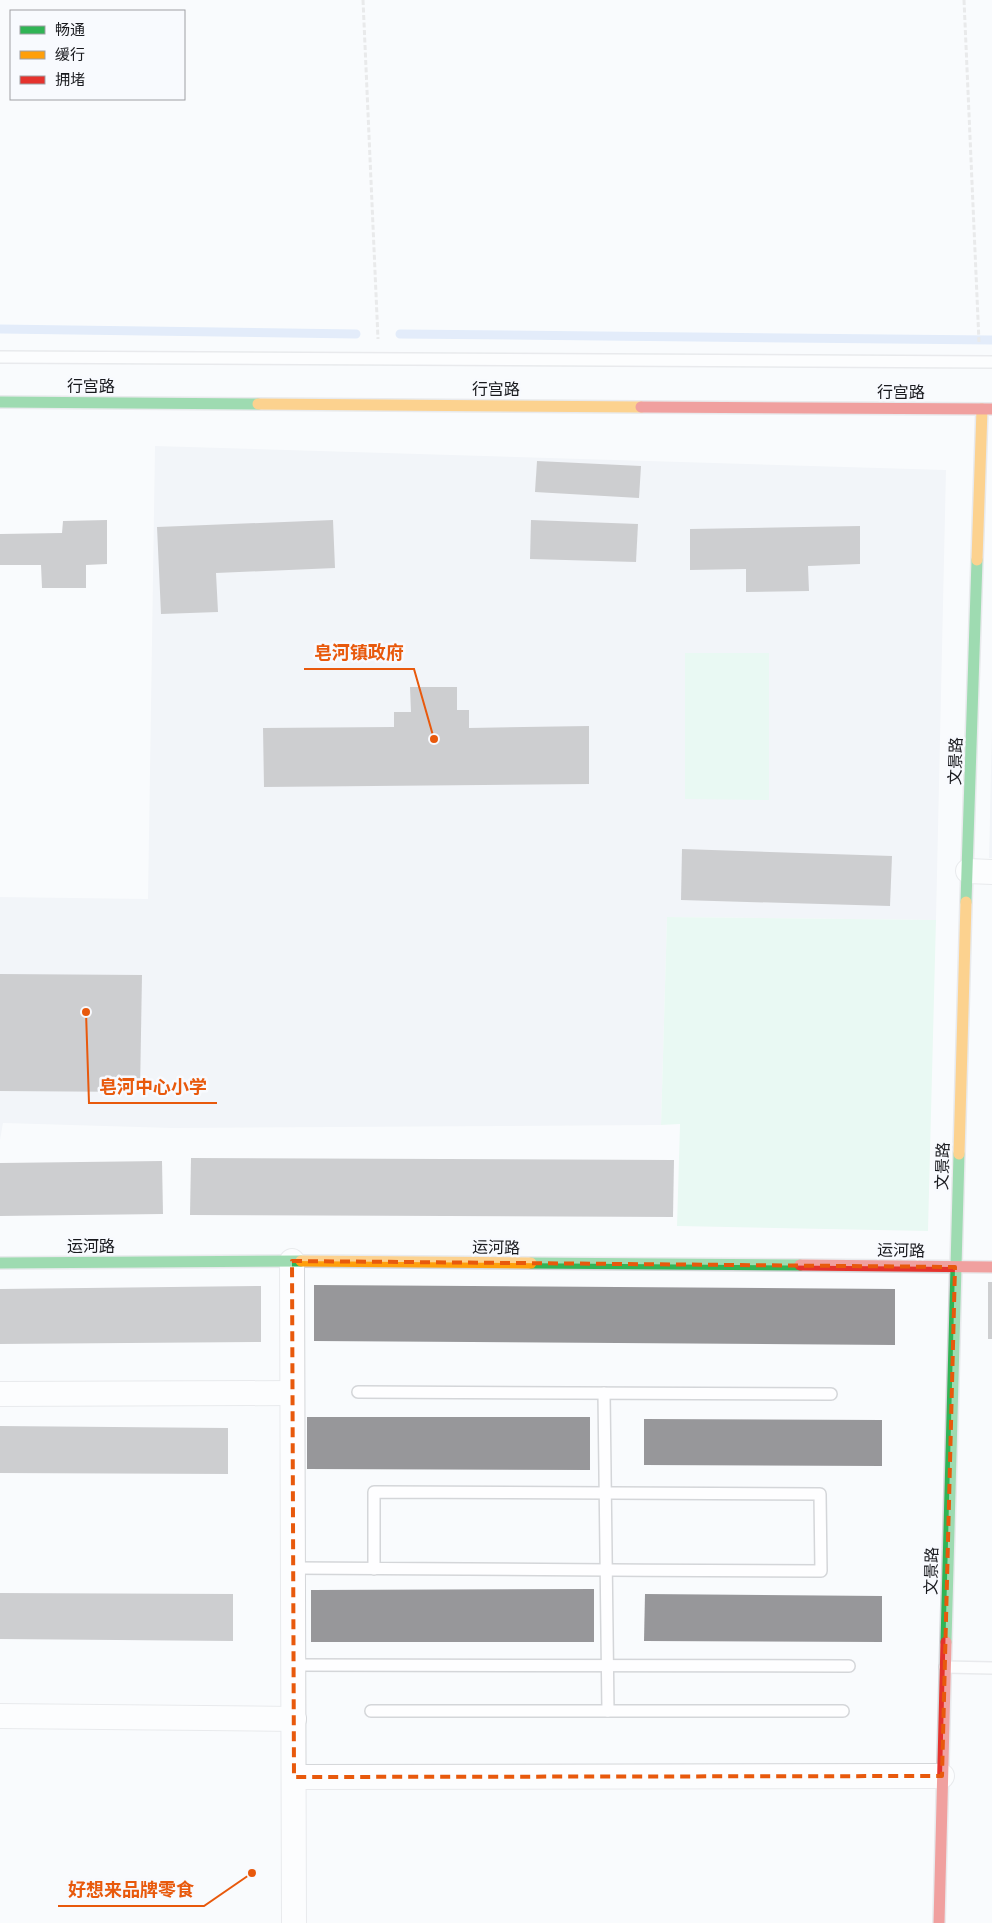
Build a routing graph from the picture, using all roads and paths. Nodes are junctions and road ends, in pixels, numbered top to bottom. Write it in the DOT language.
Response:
graph roads {
  1 [pos="363,0"];
  2 [pos="964,0"];
  3 [pos="978,328"];
  4 [pos="0,357"];
  5 [pos="379,359"];
  6 [pos="992,362"];
  7 [pos="0,402"];
  8 [pos="987,409"];
  9 [pos="968,871"];
  10 [pos="992,872"];
  11 [pos="292,1261"];
  12 [pos="0,1263"];
  13 [pos="955,1267"];
  14 [pos="992,1267"];
  15 [pos="358,1392"];
  16 [pos="292,1393"];
  17 [pos="604,1393"];
  18 [pos="0,1394"];
  19 [pos="831,1394"];
  20 [pos="605,1494"];
  21 [pos="293,1568"];
  22 [pos="374,1569"];
  23 [pos="606,1570"];
  24 [pos="293,1665"];
  25 [pos="607,1665"];
  26 [pos="849,1666"];
  27 [pos="945,1667"];
  28 [pos="992,1668"];
  29 [pos="371,1711"];
  30 [pos="608,1711"];
  31 [pos="843,1711"];
  32 [pos="0,1716"];
  33 [pos="294,1719"];
  34 [pos="942,1776"];
  35 [pos="294,1777"];
  36 [pos="294,1923"];
  37 [pos="939,1923"];
  1 -- 5 [label="path"];
  2 -- 3 [label="path"];
  4 -- 5 [label="lane"];
  5 -- 6 [label="lane"];
  7 -- 8 [label="street, 行宫路"];
  8 -- 9 [label="street, 文景路"];
  9 -- 10 [label="street"];
  9 -- 13 [label="street, 文景路"];
  11 -- 12 [label="street, 运河路"];
  11 -- 13 [label="street, 运河路"];
  11 -- 16 [label="street"];
  13 -- 14 [label="street, 运河路"];
  13 -- 27 [label="street, 文景路"];
  15 -- 17 [label="lane"];
  16 -- 18 [label="street"];
  16 -- 21 [label="street"];
  17 -- 19 [label="lane"];
  17 -- 20 [label="lane"];
  20 -- 22 [label="lane"];
  20 -- 23 [label="lane"];
  20 -- 23 [label="lane"];
  21 -- 22 [label="lane"];
  21 -- 24 [label="street"];
  22 -- 23 [label="lane"];
  23 -- 25 [label="lane"];
  24 -- 25 [label="lane"];
  24 -- 33 [label="street"];
  25 -- 26 [label="lane"];
  25 -- 30 [label="lane"];
  27 -- 28 [label="lane"];
  27 -- 34 [label="street, 文景路"];
  29 -- 30 [label="lane"];
  30 -- 31 [label="lane"];
  32 -- 33 [label="street"];
  33 -- 35 [label="street"];
  34 -- 35 [label="street"];
  34 -- 37 [label="street, 文景路"];
  35 -- 36 [label="street"];
}
